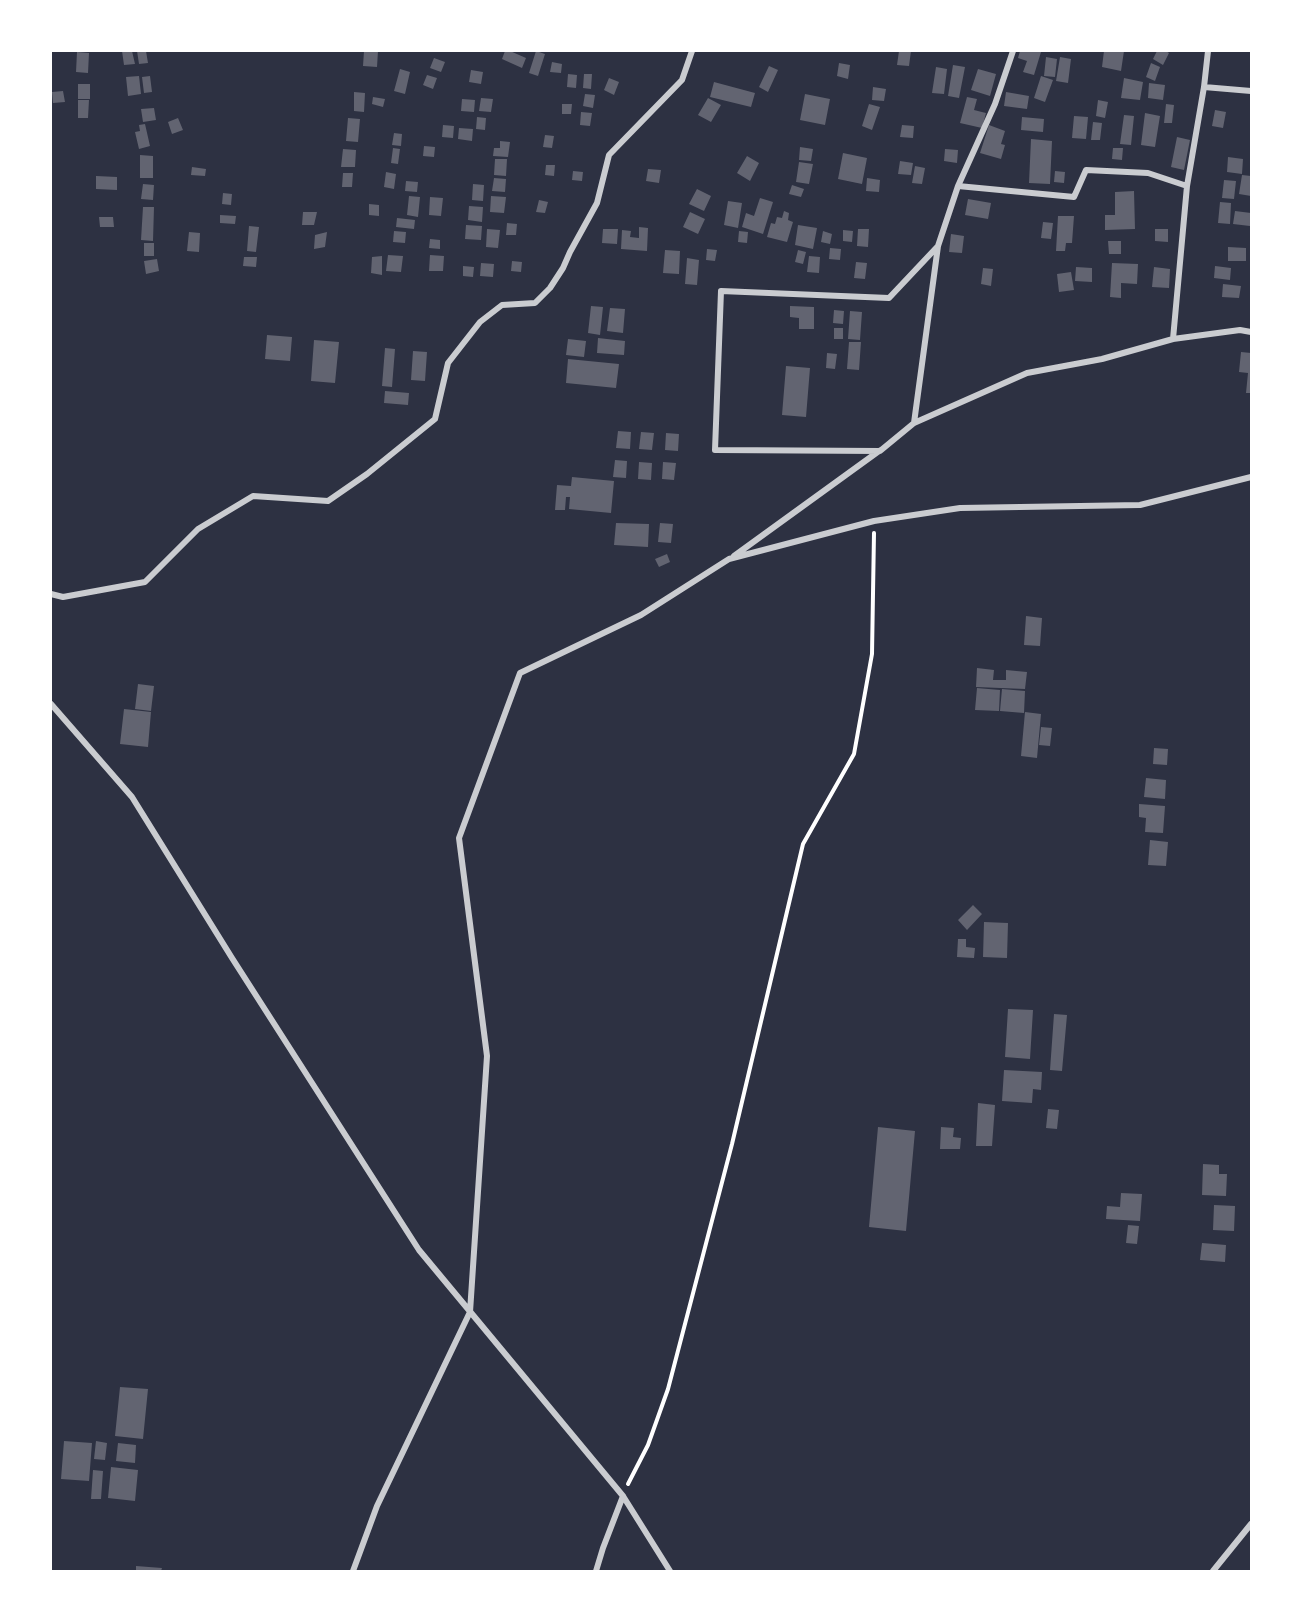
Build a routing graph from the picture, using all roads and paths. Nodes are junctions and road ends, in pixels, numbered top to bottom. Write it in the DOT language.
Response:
graph roads {
  1 [pos="692,51"];
  2 [pos="1013,51"];
  3 [pos="1208,51"];
  4 [pos="1204,87"];
  5 [pos="1251,91"];
  6 [pos="958,186"];
  7 [pos="1186,186"];
  8 [pos="938,246"];
  9 [pos="1251,332"];
  10 [pos="1173,339"];
  11 [pos="914,423"];
  12 [pos="880,451"];
  13 [pos="1251,477"];
  14 [pos="874,521"];
  15 [pos="729,559"];
  16 [pos="51,594"];
  17 [pos="51,704"];
  18 [pos="470,1312"];
  19 [pos="623,1496"];
  20 [pos="1251,1524"];
  21 [pos="353,1571"];
  22 [pos="596,1571"];
  23 [pos="670,1571"];
  24 [pos="1213,1571"];
  1 -- 16 [label="street"];
  2 -- 6 [label="street"];
  3 -- 4 [label="street"];
  4 -- 5 [label="street"];
  4 -- 7 [label="street"];
  6 -- 7 [label="street"];
  6 -- 8 [label="street"];
  7 -- 10 [label="street"];
  8 -- 11 [label="street"];
  8 -- 12 [label="street"];
  9 -- 10 [label="street"];
  10 -- 11 [label="street"];
  11 -- 12 [label="street"];
  12 -- 15 [label="street"];
  13 -- 14 [label="street"];
  14 -- 15 [label="street"];
  14 -- 19 [label="path"];
  15 -- 18 [label="street"];
  17 -- 18 [label="street"];
  18 -- 19 [label="street"];
  18 -- 21 [label="street"];
  19 -- 22 [label="street"];
  19 -- 23 [label="street"];
  20 -- 24 [label="street"];
}
